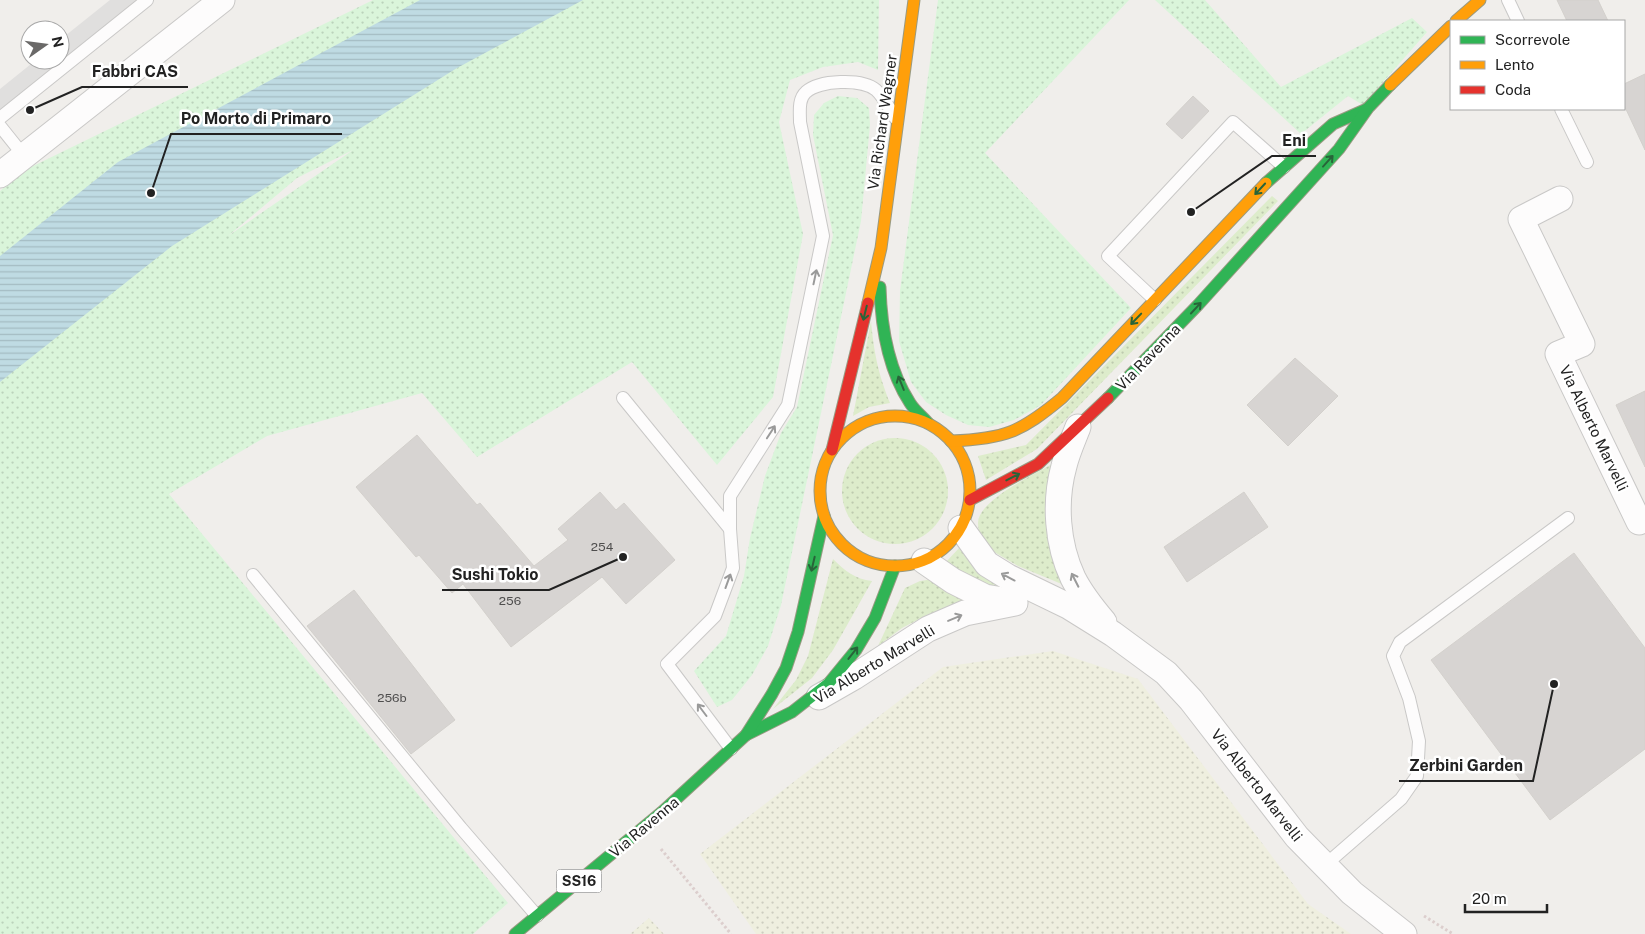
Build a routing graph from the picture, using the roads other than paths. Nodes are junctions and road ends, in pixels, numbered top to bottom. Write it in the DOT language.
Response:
graph roads {
  1 [pos="147,0"];
  2 [pos="914,0"];
  3 [pos="1480,0"];
  4 [pos="1508,0"];
  5 [pos="212,3"];
  6 [pos="1457,20"];
  7 [pos="1518,20"];
  8 [pos="1450,27"];
  9 [pos="1368,108"];
  10 [pos="1561,110"];
  11 [pos="0,118"];
  12 [pos="898,121"];
  13 [pos="0,126"];
  14 [pos="24,156"];
  15 [pos="1587,162"];
  16 [pos="0,175"];
  17 [pos="1294,177"];
  18 [pos="1560,199"];
  19 [pos="881,248"];
  20 [pos="1155,300"];
  21 [pos="623,398"];
  22 [pos="928,423"];
  23 [pos="1078,426"];
  24 [pos="951,440"];
  25 [pos="832,450"];
  26 [pos="970,500"];
  27 [pos="824,516"];
  28 [pos="1568,518"];
  29 [pos="1645,519"];
  30 [pos="730,528"];
  31 [pos="961,528"];
  32 [pos="924,561"];
  33 [pos="895,566"];
  34 [pos="253,575"];
  35 [pos="1015,603"];
  36 [pos="1068,606"];
  37 [pos="1113,634"];
  38 [pos="792,712"];
  39 [pos="746,735"];
  40 [pos="731,749"];
  41 [pos="1324,866"];
  42 [pos="537,916"];
  43 [pos="515,934"];
  44 [pos="1404,934"];
  1 -- 11 [label="lane"];
  2 -- 12 [label="main road, Via Richard Wagner"];
  3 -- 6 [label="main road"];
  4 -- 7 [label="lane"];
  5 -- 14 [label="street"];
  8 -- 9 [label="main road, Via Ravenna"];
  17 -- 9 [label="main road, Via Ravenna, one-way"];
  9 -- 17 [label="main road, Via Ravenna"];
  10 -- 15 [label="lane"];
  12 -- 19 [label="main road, Via Richard Wagner"];
  30 -- 12 [label="lane, one-way"];
  13 -- 14 [label="lane"];
  14 -- 16 [label="street"];
  17 -- 20 [label="main road, Via Ravenna, one-way"];
  17 -- 20 [label="lane"];
  23 -- 17 [label="main road, Via Ravenna, one-way"];
  18 -- 29 [label="street, Via Alberto Marvelli"];
  22 -- 19 [label="main road, Via Richard Wagner, one-way"];
  19 -- 25 [label="main road, Via Richard Wagner, one-way"];
  20 -- 24 [label="main road, Via Ravenna, one-way"];
  21 -- 30 [label="lane"];
  22 -- 24 [label="main road, Via Ravenna"];
  22 -- 25 [label="main road, Via Ravenna"];
  26 -- 23 [label="main road, Via Ravenna, one-way"];
  37 -- 23 [label="street, Via Alberto Marvelli, one-way"];
  24 -- 26 [label="main road, Via Ravenna"];
  25 -- 27 [label="main road, Via Ravenna"];
  26 -- 31 [label="main road, Via Ravenna"];
  27 -- 33 [label="main road, Via Ravenna"];
  27 -- 39 [label="main road, Via Ravenna, one-way"];
  28 -- 41 [label="lane"];
  40 -- 30 [label="lane, one-way"];
  31 -- 32 [label="main road, Via Ravenna"];
  36 -- 31 [label="street, Via Alberto Marvelli, one-way"];
  32 -- 33 [label="main road, Via Ravenna"];
  32 -- 35 [label="street, Via Alberto Marvelli"];
  38 -- 33 [label="main road, Via Ravenna, one-way"];
  34 -- 42 [label="lane"];
  35 -- 36 [label="street, Via Alberto Marvelli"];
  38 -- 35 [label="street, Via Alberto Marvelli, one-way"];
  36 -- 37 [label="street, Via Alberto Marvelli"];
  37 -- 41 [label="street, Via Alberto Marvelli"];
  38 -- 39 [label="main road, Via Ravenna"];
  39 -- 40 [label="main road, Via Ravenna / SS16"];
  40 -- 42 [label="main road, Via Ravenna / SS16"];
  41 -- 44 [label="street, Via Alberto Marvelli"];
  42 -- 43 [label="main road, Via Ravenna / SS16"];
}
